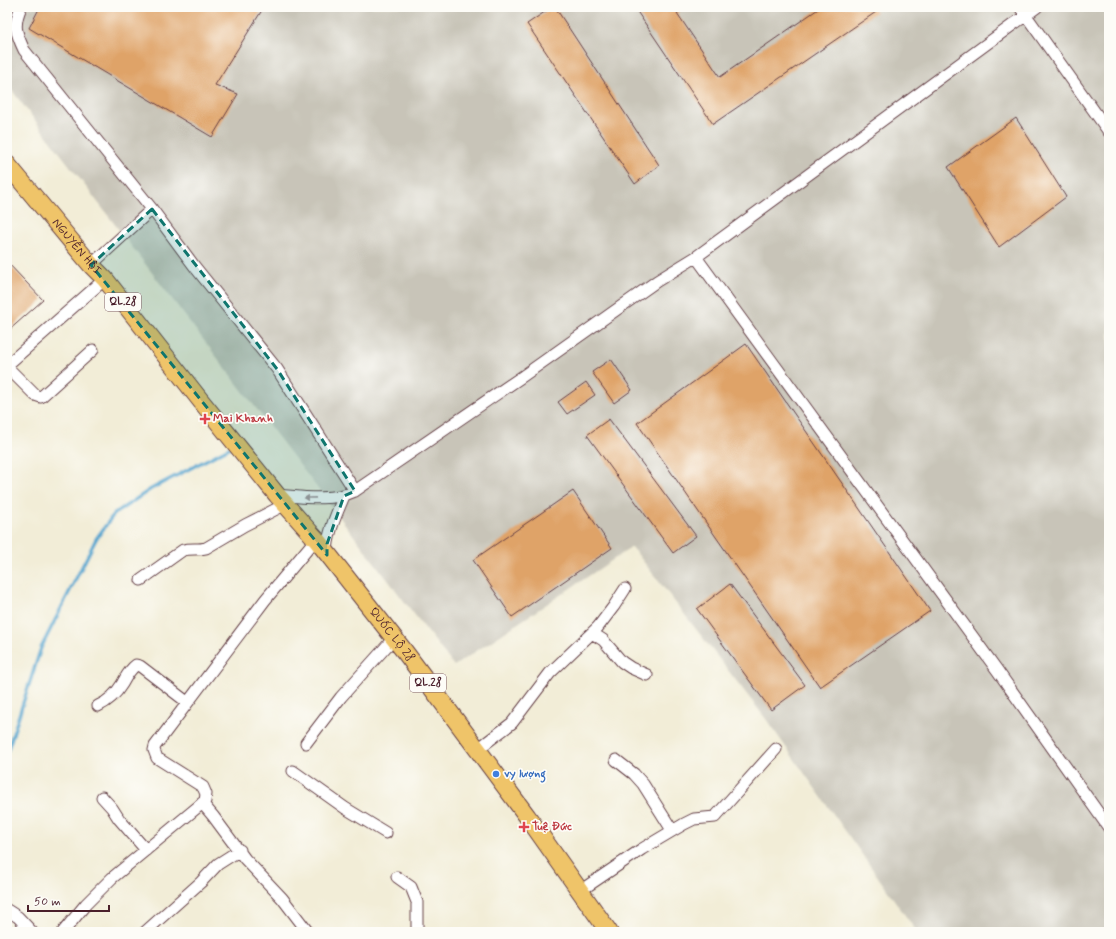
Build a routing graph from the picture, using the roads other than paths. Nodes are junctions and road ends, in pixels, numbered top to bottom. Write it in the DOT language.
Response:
graph roads {
  1 [pos="20,7"];
  2 [pos="1037,7"];
  3 [pos="1023,11"];
  4 [pos="1109,132"];
  5 [pos="7,164"];
  6 [pos="152,209"];
  7 [pos="696,257"];
  8 [pos="91,265"];
  9 [pos="105,279"];
  10 [pos="93,350"];
  11 [pos="8,361"];
  12 [pos="235,442"];
  13 [pos="354,491"];
  14 [pos="344,496"];
  15 [pos="281,499"];
  16 [pos="316,539"];
  17 [pos="327,555"];
  18 [pos="141,580"];
  19 [pos="625,589"];
  20 [pos="592,633"];
  21 [pos="394,638"];
  22 [pos="647,675"];
  23 [pos="187,702"];
  24 [pos="98,706"];
  25 [pos="306,743"];
  26 [pos="478,749"];
  27 [pos="776,750"];
  28 [pos="616,760"];
  29 [pos="292,772"];
  30 [pos="102,797"];
  31 [pos="202,803"];
  32 [pos="1109,828"];
  33 [pos="672,830"];
  34 [pos="386,833"];
  35 [pos="146,850"];
  36 [pos="240,850"];
  37 [pos="397,877"];
  38 [pos="580,891"];
  39 [pos="7,910"];
  40 [pos="607,931"];
  41 [pos="32,932"];
  42 [pos="63,932"];
  43 [pos="145,932"];
  44 [pos="308,932"];
  45 [pos="417,932"];
  1 -- 6 [label="street"];
  2 -- 3 [label="street"];
  3 -- 4 [label="street"];
  3 -- 7 [label="street"];
  5 -- 8 [label="highway, NGUYỄN HỘI / QL.28"];
  6 -- 8 [label="street"];
  6 -- 13 [label="street"];
  7 -- 13 [label="street"];
  7 -- 32 [label="street"];
  8 -- 9 [label="highway, NGUYỄN HỘI / QL.28"];
  9 -- 11 [label="street"];
  9 -- 12 [label="highway, NGUYỄN HỘI / QL.28"];
  10 -- 11 [label="street"];
  12 -- 15 [label="highway, QUỐC LỘ 28 / QL.28"];
  13 -- 14 [label="street"];
  14 -- 15 [label="street, one-way"];
  14 -- 17 [label="street"];
  15 -- 16 [label="highway, QUỐC LỘ 28 / QL.28"];
  15 -- 18 [label="street"];
  16 -- 17 [label="highway, QUỐC LỘ 28 / QL.28"];
  16 -- 23 [label="street"];
  17 -- 21 [label="highway, QUỐC LỘ 28 / QL.28"];
  19 -- 20 [label="street"];
  20 -- 22 [label="street"];
  20 -- 26 [label="street"];
  21 -- 25 [label="street"];
  21 -- 26 [label="highway, QUỐC LỘ 28 / QL.28"];
  23 -- 24 [label="street"];
  23 -- 31 [label="street"];
  26 -- 38 [label="highway, QUỐC LỘ 28 / QL.28"];
  27 -- 33 [label="street"];
  28 -- 33 [label="street"];
  29 -- 34 [label="street"];
  30 -- 35 [label="street"];
  31 -- 35 [label="street"];
  31 -- 36 [label="street"];
  33 -- 38 [label="street"];
  35 -- 42 [label="street"];
  36 -- 43 [label="street"];
  36 -- 44 [label="street"];
  37 -- 45 [label="street"];
  38 -- 40 [label="highway, QUỐC LỘ 28 / QL.28"];
  39 -- 41 [label="street"];
}
